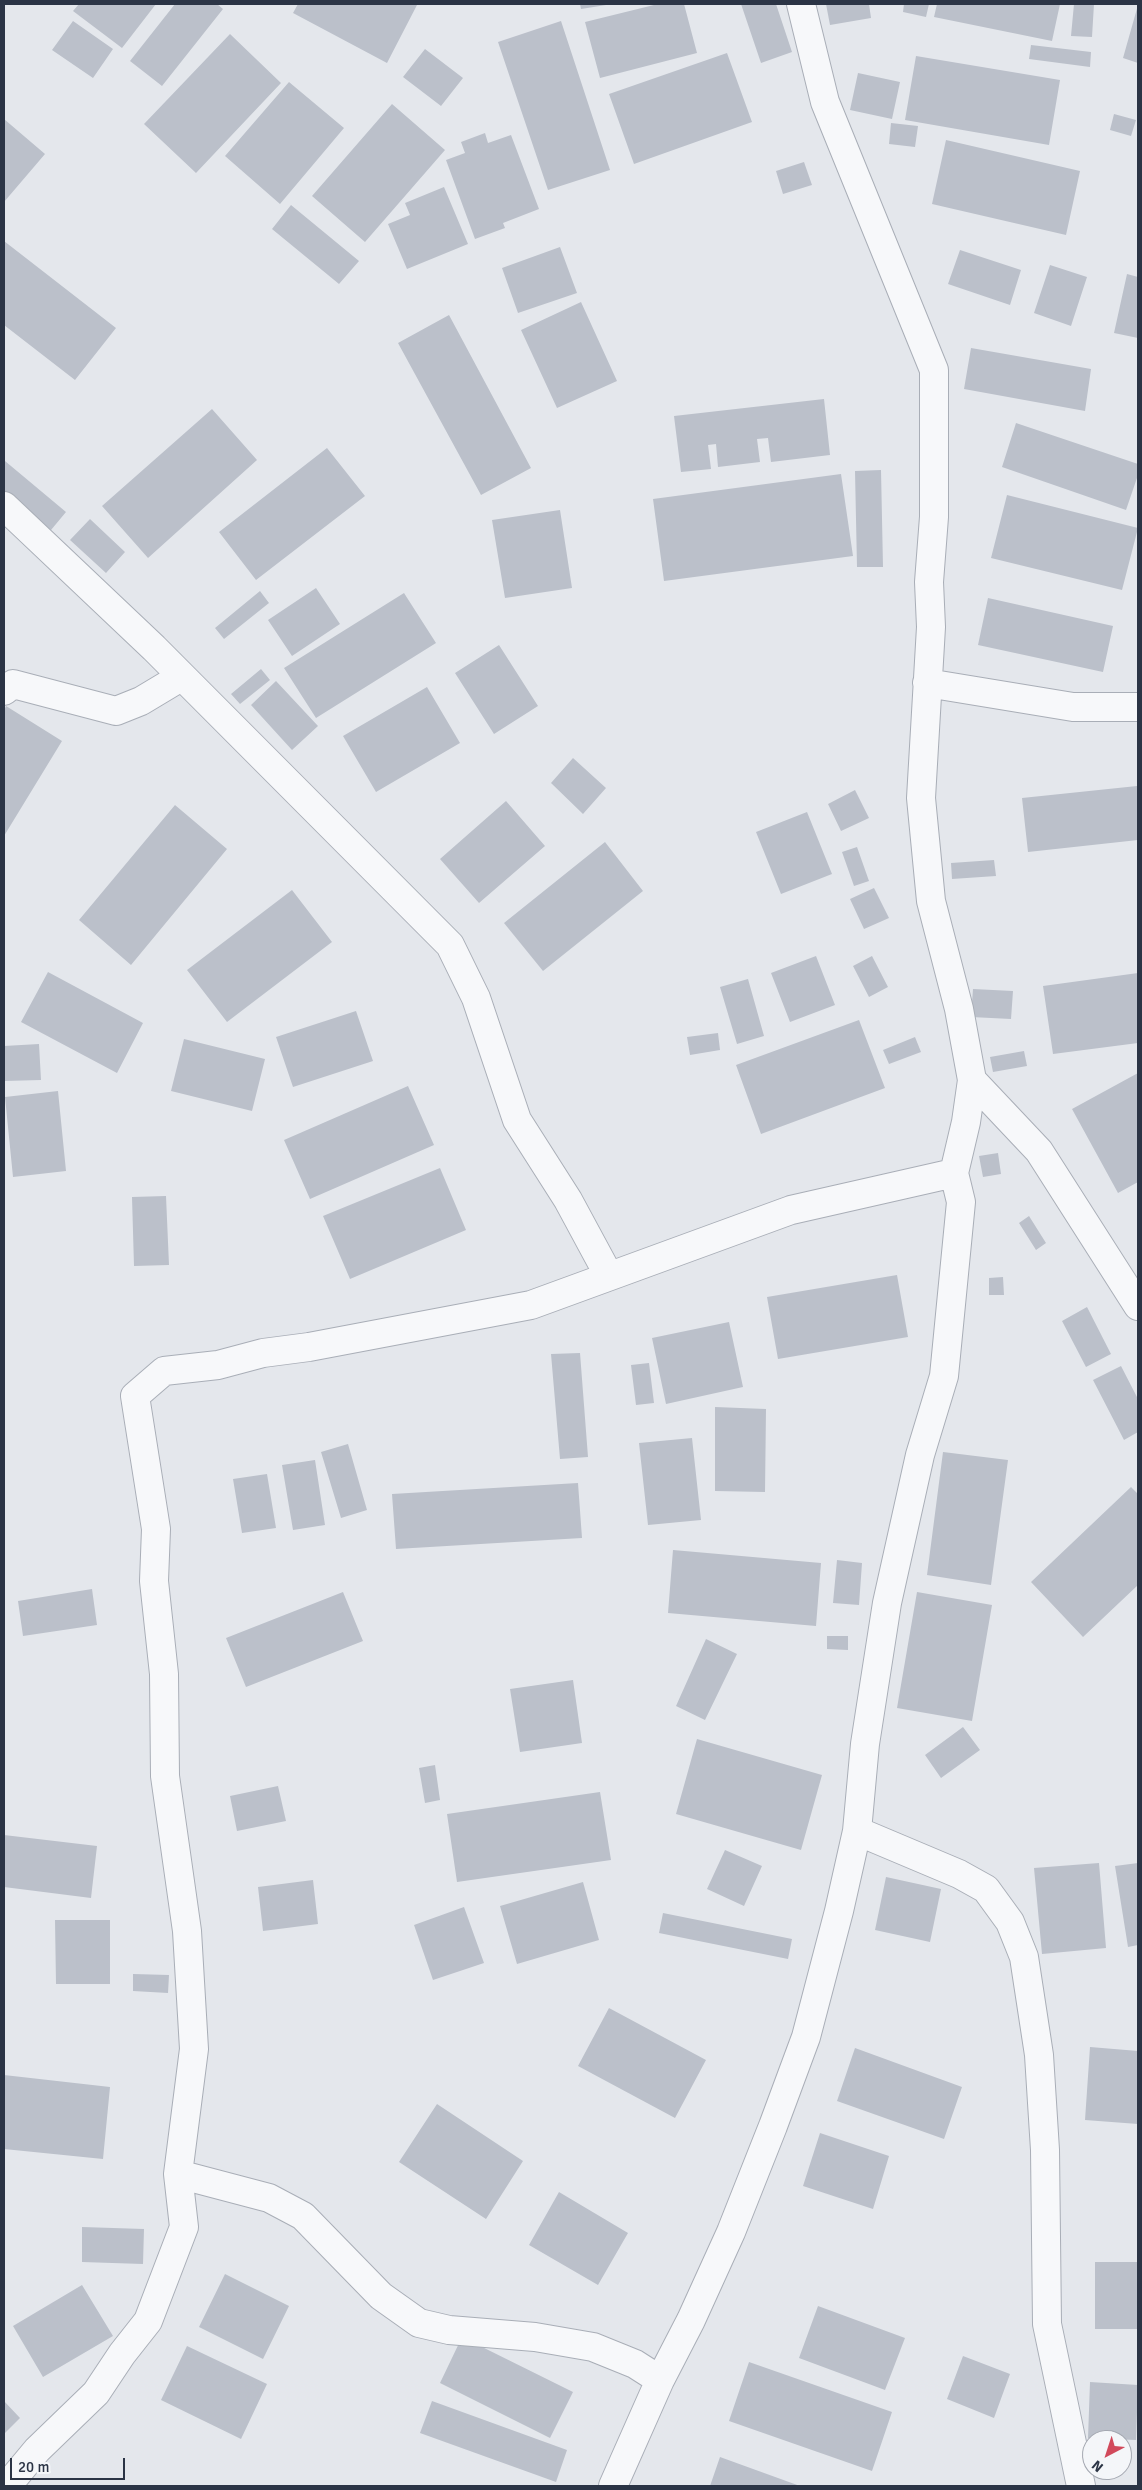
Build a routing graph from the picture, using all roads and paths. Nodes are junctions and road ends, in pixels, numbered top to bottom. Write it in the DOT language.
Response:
graph roads {
  1 [pos="801,4"];
  2 [pos="4,506"];
  3 [pos="182,677"];
  4 [pos="927,683"];
  5 [pos="4,691"];
  6 [pos="1138,707"];
  7 [pos="972,1080"];
  8 [pos="954,1173"];
  9 [pos="609,1276"];
  10 [pos="1138,1306"];
  11 [pos="857,1831"];
  12 [pos="178,2174"];
  13 [pos="660,2380"];
  14 [pos="7,2486"];
  15 [pos="613,2486"];
  16 [pos="1081,2486"];
  1 -- 4 [label="street"];
  2 -- 3 [label="street"];
  3 -- 5 [label="street"];
  3 -- 9 [label="street"];
  4 -- 6 [label="street"];
  4 -- 7 [label="street"];
  7 -- 8 [label="street"];
  7 -- 10 [label="street"];
  8 -- 9 [label="street"];
  8 -- 11 [label="street"];
  9 -- 12 [label="street"];
  11 -- 13 [label="street"];
  11 -- 16 [label="street"];
  12 -- 13 [label="street"];
  12 -- 14 [label="street"];
  13 -- 15 [label="street"];
}
